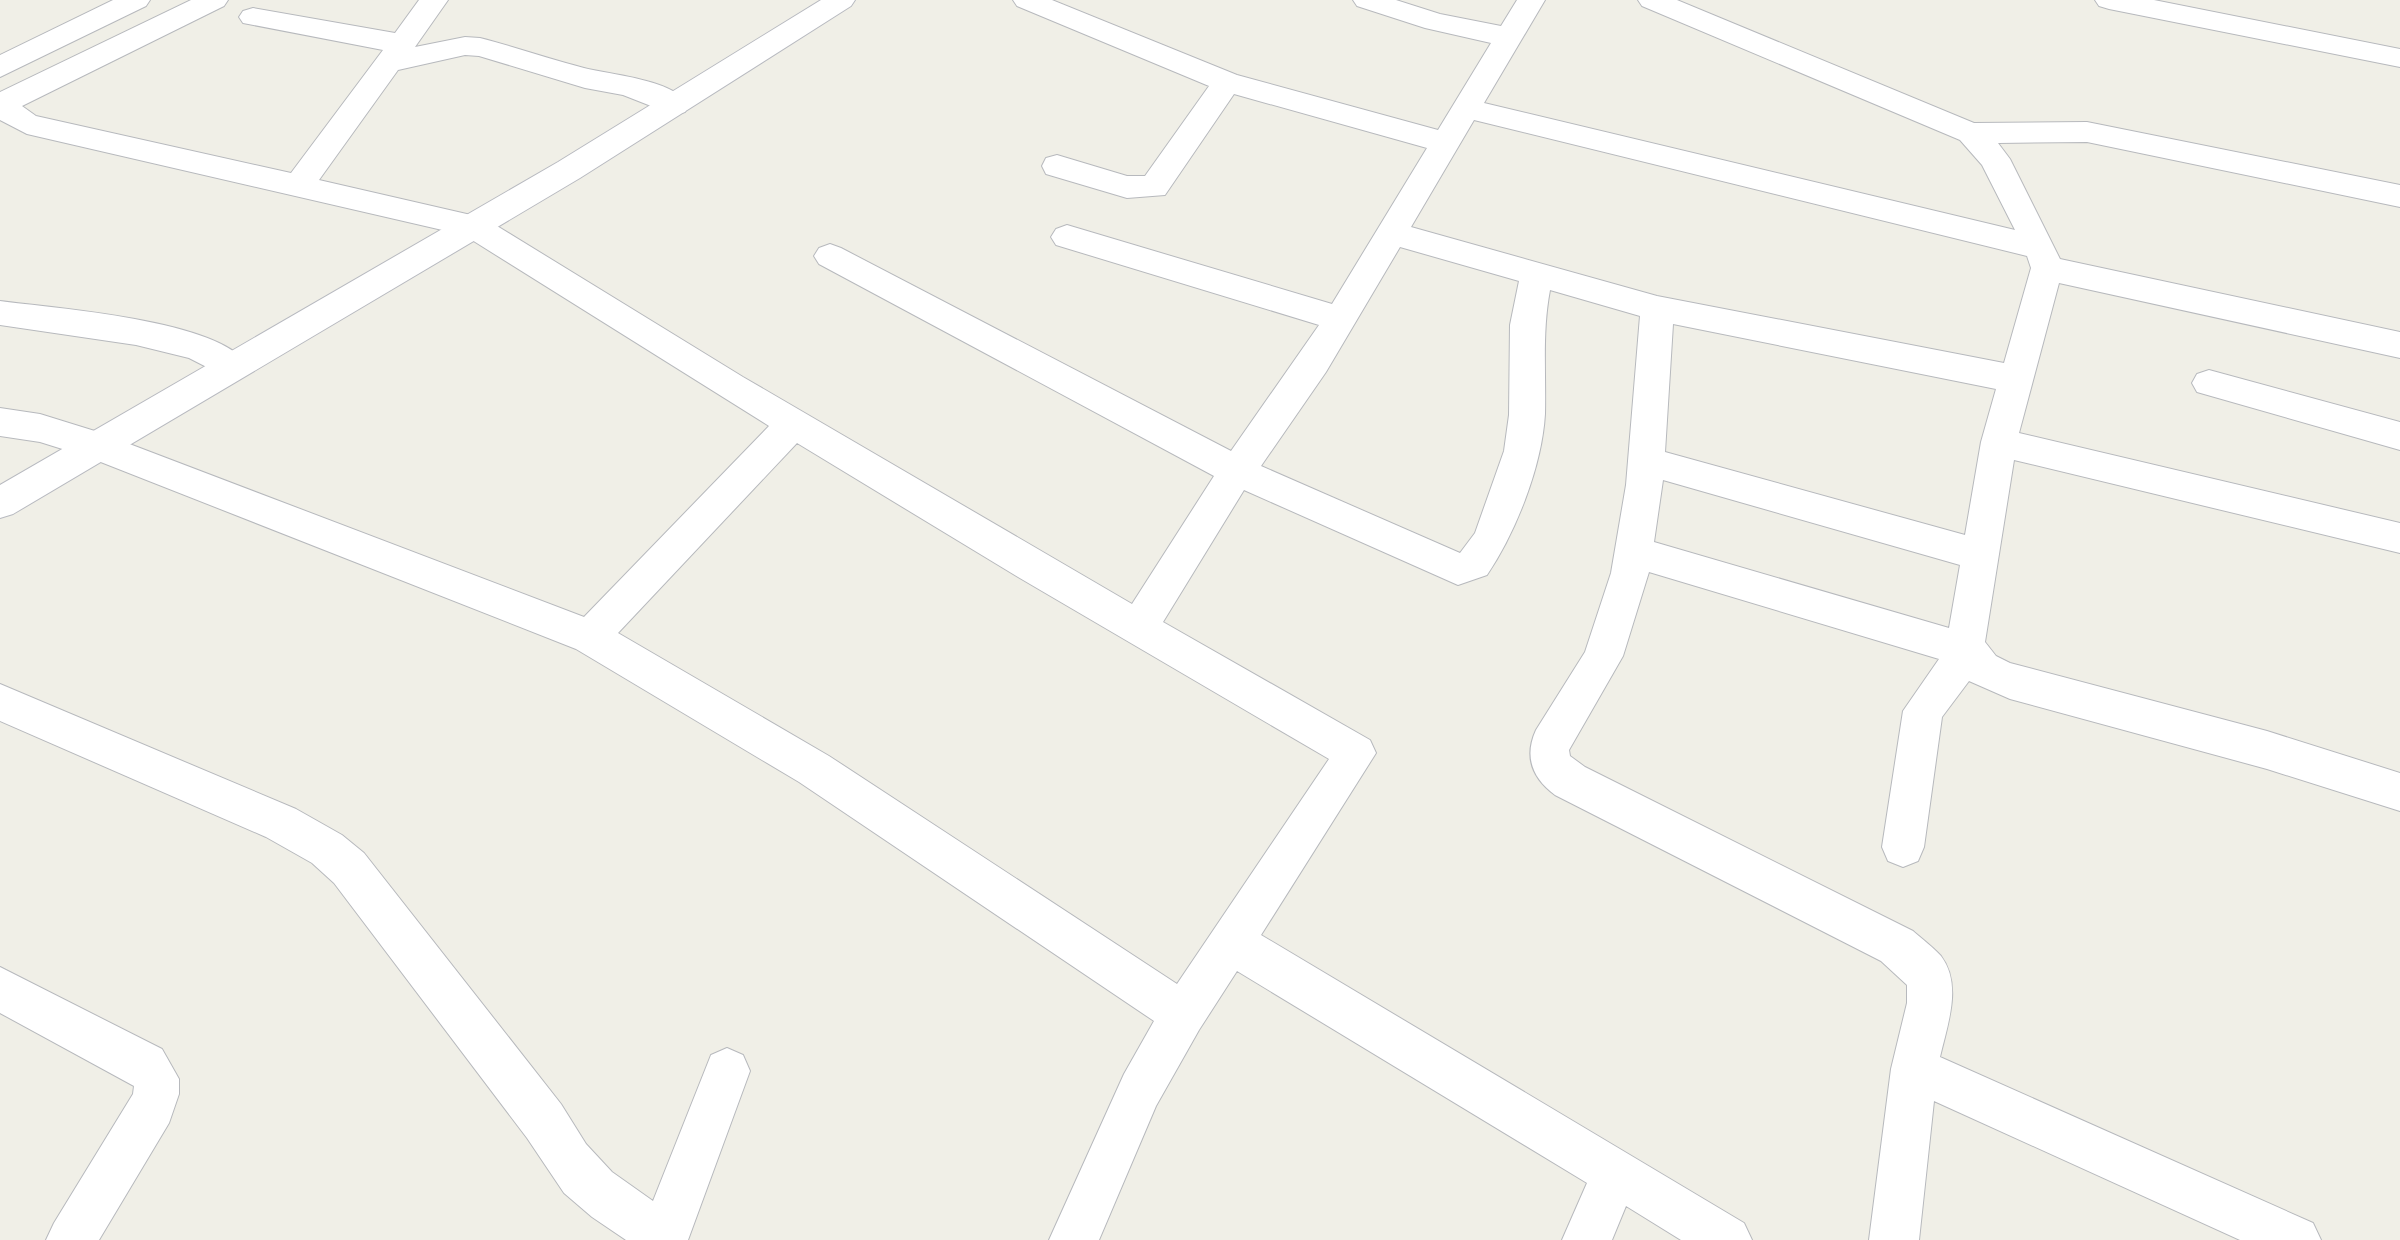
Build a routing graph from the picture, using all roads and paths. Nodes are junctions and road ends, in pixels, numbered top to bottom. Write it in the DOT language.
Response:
graph roads {
  1 [pos="136,0"];
  2 [pos="160,0"];
  3 [pos="434,0"];
  4 [pos="841,0"];
  5 [pos="1027,0"];
  6 [pos="1367,0"];
  7 [pos="1531,0"];
  8 [pos="1652,0"];
  9 [pos="2109,0"];
  10 [pos="205,4"];
  11 [pos="253,17"];
  12 [pos="1508,37"];
  13 [pos="397,53"];
  14 [pos="2400,58"];
  15 [pos="0,67"];
  16 [pos="1227,82"];
  17 [pos="0,104"];
  18 [pos="674,105"];
  19 [pos="1464,108"];
  20 [pos="1971,133"];
  21 [pos="1443,142"];
  22 [pos="1057,166"];
  23 [pos="298,186"];
  24 [pos="2400,196"];
  25 [pos="474,226"];
  26 [pos="1390,233"];
  27 [pos="1067,237"];
  28 [pos="830,256"];
  29 [pos="2043,258"];
  30 [pos="1538,275"];
  31 [pos="1657,308"];
  32 [pos="0,313"];
  33 [pos="1340,319"];
  34 [pos="2400,345"];
  35 [pos="232,367"];
  36 [pos="2016,379"];
  37 [pos="2209,383"];
  38 [pos="0,422"];
  39 [pos="793,424"];
  40 [pos="2400,436"];
  41 [pos="1999,442"];
  42 [pos="98,446"];
  43 [pos="1646,461"];
  44 [pos="1237,471"];
  45 [pos="0,503"];
  46 [pos="2400,538"];
  47 [pos="1632,551"];
  48 [pos="1980,555"];
  49 [pos="1138,628"];
  50 [pos="590,637"];
  51 [pos="1968,651"];
  52 [pos="0,702"];
  53 [pos="2400,792"];
  54 [pos="1903,847"];
  55 [pos="1231,942"];
  56 [pos="0,989"];
  57 [pos="1184,1014"];
  58 [pos="1914,1069"];
  59 [pos="727,1071"];
  60 [pos="1616,1173"];
  61 [pos="1080,1237"];
  62 [pos="664,1238"];
  63 [pos="71,1240"];
  64 [pos="1587,1240"];
  65 [pos="1727,1240"];
  66 [pos="1894,1240"];
  67 [pos="2296,1240"];
  1 -- 15 [label="street"];
  2 -- 10 [label="street"];
  3 -- 13 [label="street"];
  4 -- 18 [label="street"];
  5 -- 16 [label="street"];
  6 -- 12 [label="street"];
  7 -- 12 [label="street"];
  8 -- 20 [label="street"];
  9 -- 14 [label="street"];
  10 -- 17 [label="street"];
  11 -- 13 [label="street"];
  12 -- 19 [label="street"];
  13 -- 18 [label="street"];
  13 -- 23 [label="street"];
  16 -- 21 [label="street"];
  16 -- 22 [label="street"];
  17 -- 23 [label="street"];
  18 -- 25 [label="street"];
  19 -- 21 [label="street"];
  19 -- 29 [label="street"];
  20 -- 24 [label="street"];
  20 -- 29 [label="street"];
  21 -- 26 [label="street"];
  23 -- 25 [label="street"];
  25 -- 35 [label="street"];
  25 -- 39 [label="street"];
  26 -- 30 [label="street"];
  26 -- 33 [label="street"];
  27 -- 33 [label="street"];
  28 -- 44 [label="street"];
  29 -- 34 [label="street"];
  29 -- 36 [label="street"];
  30 -- 31 [label="street"];
  30 -- 44 [label="street"];
  31 -- 36 [label="street"];
  31 -- 43 [label="street"];
  32 -- 35 [label="street"];
  33 -- 44 [label="street"];
  35 -- 42 [label="street"];
  36 -- 41 [label="street"];
  37 -- 40 [label="street"];
  38 -- 42 [label="street"];
  39 -- 49 [label="street"];
  39 -- 50 [label="street"];
  41 -- 46 [label="street"];
  41 -- 48 [label="street"];
  42 -- 45 [label="street"];
  42 -- 50 [label="street"];
  43 -- 47 [label="street"];
  43 -- 48 [label="street"];
  44 -- 49 [label="street"];
  47 -- 51 [label="street"];
  47 -- 58 [label="street"];
  48 -- 51 [label="street"];
  49 -- 55 [label="street"];
  50 -- 57 [label="street"];
  51 -- 53 [label="street"];
  51 -- 54 [label="street"];
  52 -- 62 [label="street"];
  55 -- 57 [label="street"];
  55 -- 60 [label="street"];
  56 -- 63 [label="street"];
  57 -- 61 [label="street"];
  58 -- 66 [label="street"];
  58 -- 67 [label="street"];
  59 -- 62 [label="street"];
  60 -- 64 [label="street"];
  60 -- 65 [label="street"];
}
